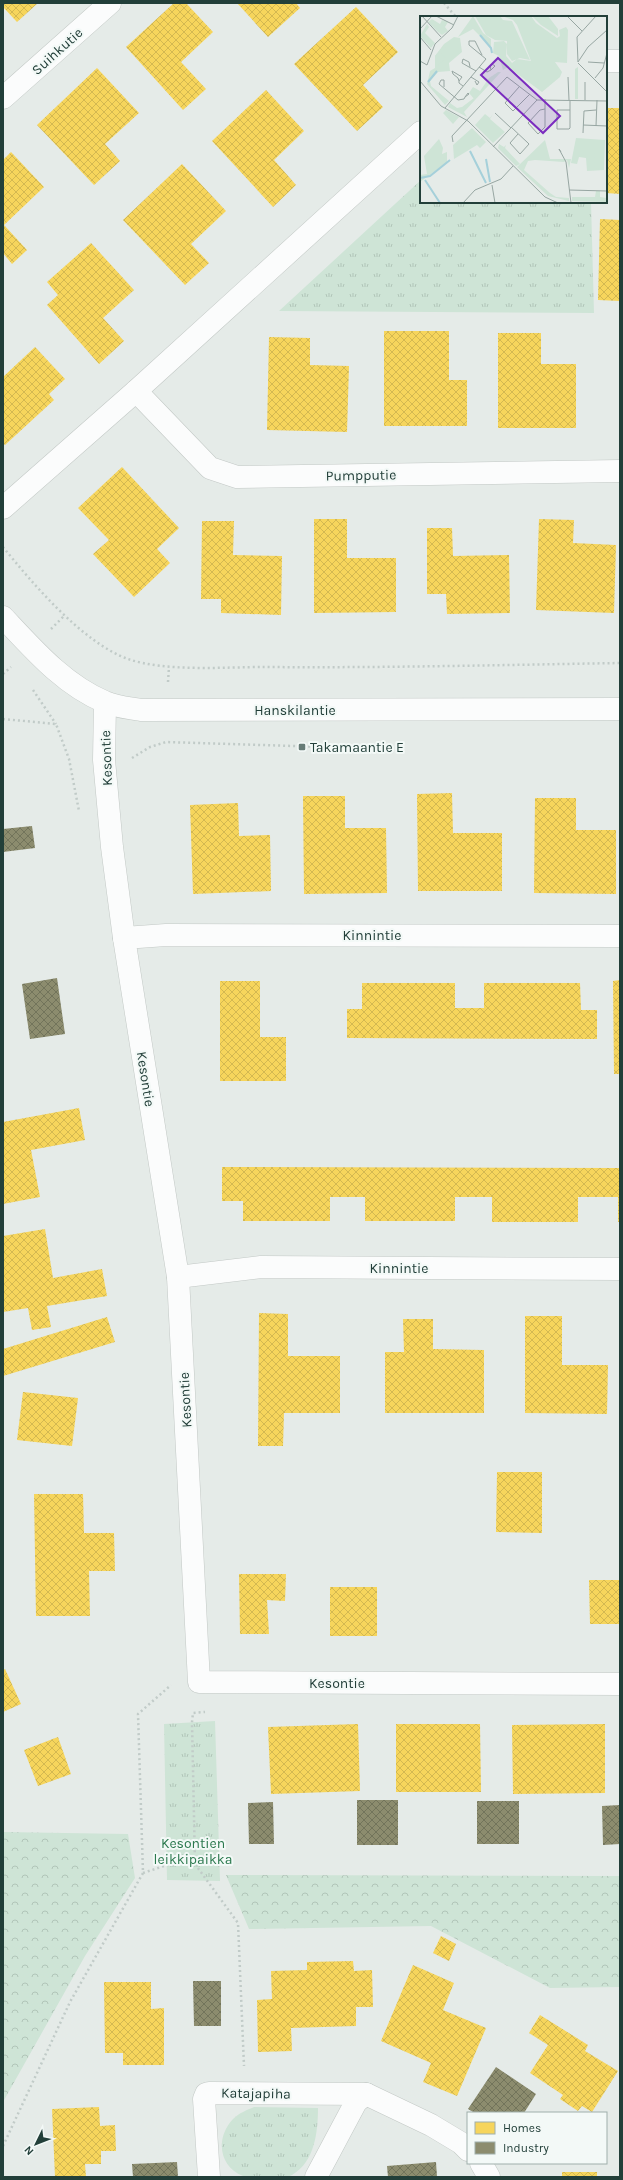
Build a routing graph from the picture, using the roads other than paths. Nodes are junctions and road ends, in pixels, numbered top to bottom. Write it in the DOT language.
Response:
graph roads {
  1 [pos="110,3"];
  2 [pos="607,61"];
  3 [pos="620,61"];
  4 [pos="3,98"];
  5 [pos="420,133"];
  6 [pos="136,390"];
  7 [pos="620,471"];
  8 [pos="3,508"];
  9 [pos="3,617"];
  10 [pos="105,702"];
  11 [pos="620,709"];
  12 [pos="620,936"];
  13 [pos="124,938"];
  14 [pos="620,1269"];
  15 [pos="178,1277"];
  16 [pos="620,1684"];
  17 [pos="366,2094"];
  18 [pos="467,2149"];
  19 [pos="482,2164"];
  20 [pos="209,2177"];
  21 [pos="316,2177"];
  22 [pos="489,2177"];
  1 -- 4 [label="street, Suihkutie"];
  2 -- 3 [label="street"];
  5 -- 6 [label="street"];
  6 -- 7 [label="street, Pumpputie"];
  6 -- 8 [label="street"];
  9 -- 10 [label="street, Hanskilantie"];
  10 -- 11 [label="street, Hanskilantie"];
  10 -- 13 [label="street, Kesontie"];
  12 -- 13 [label="street, Kinnintie"];
  13 -- 15 [label="street, Kesontie"];
  14 -- 15 [label="street, Kinnintie"];
  15 -- 16 [label="street, Kesontie"];
  17 -- 18 [label="street, Katajapiha"];
  17 -- 20 [label="street, Katajapiha"];
  17 -- 21 [label="street"];
  19 -- 22 [label="street"];
}
